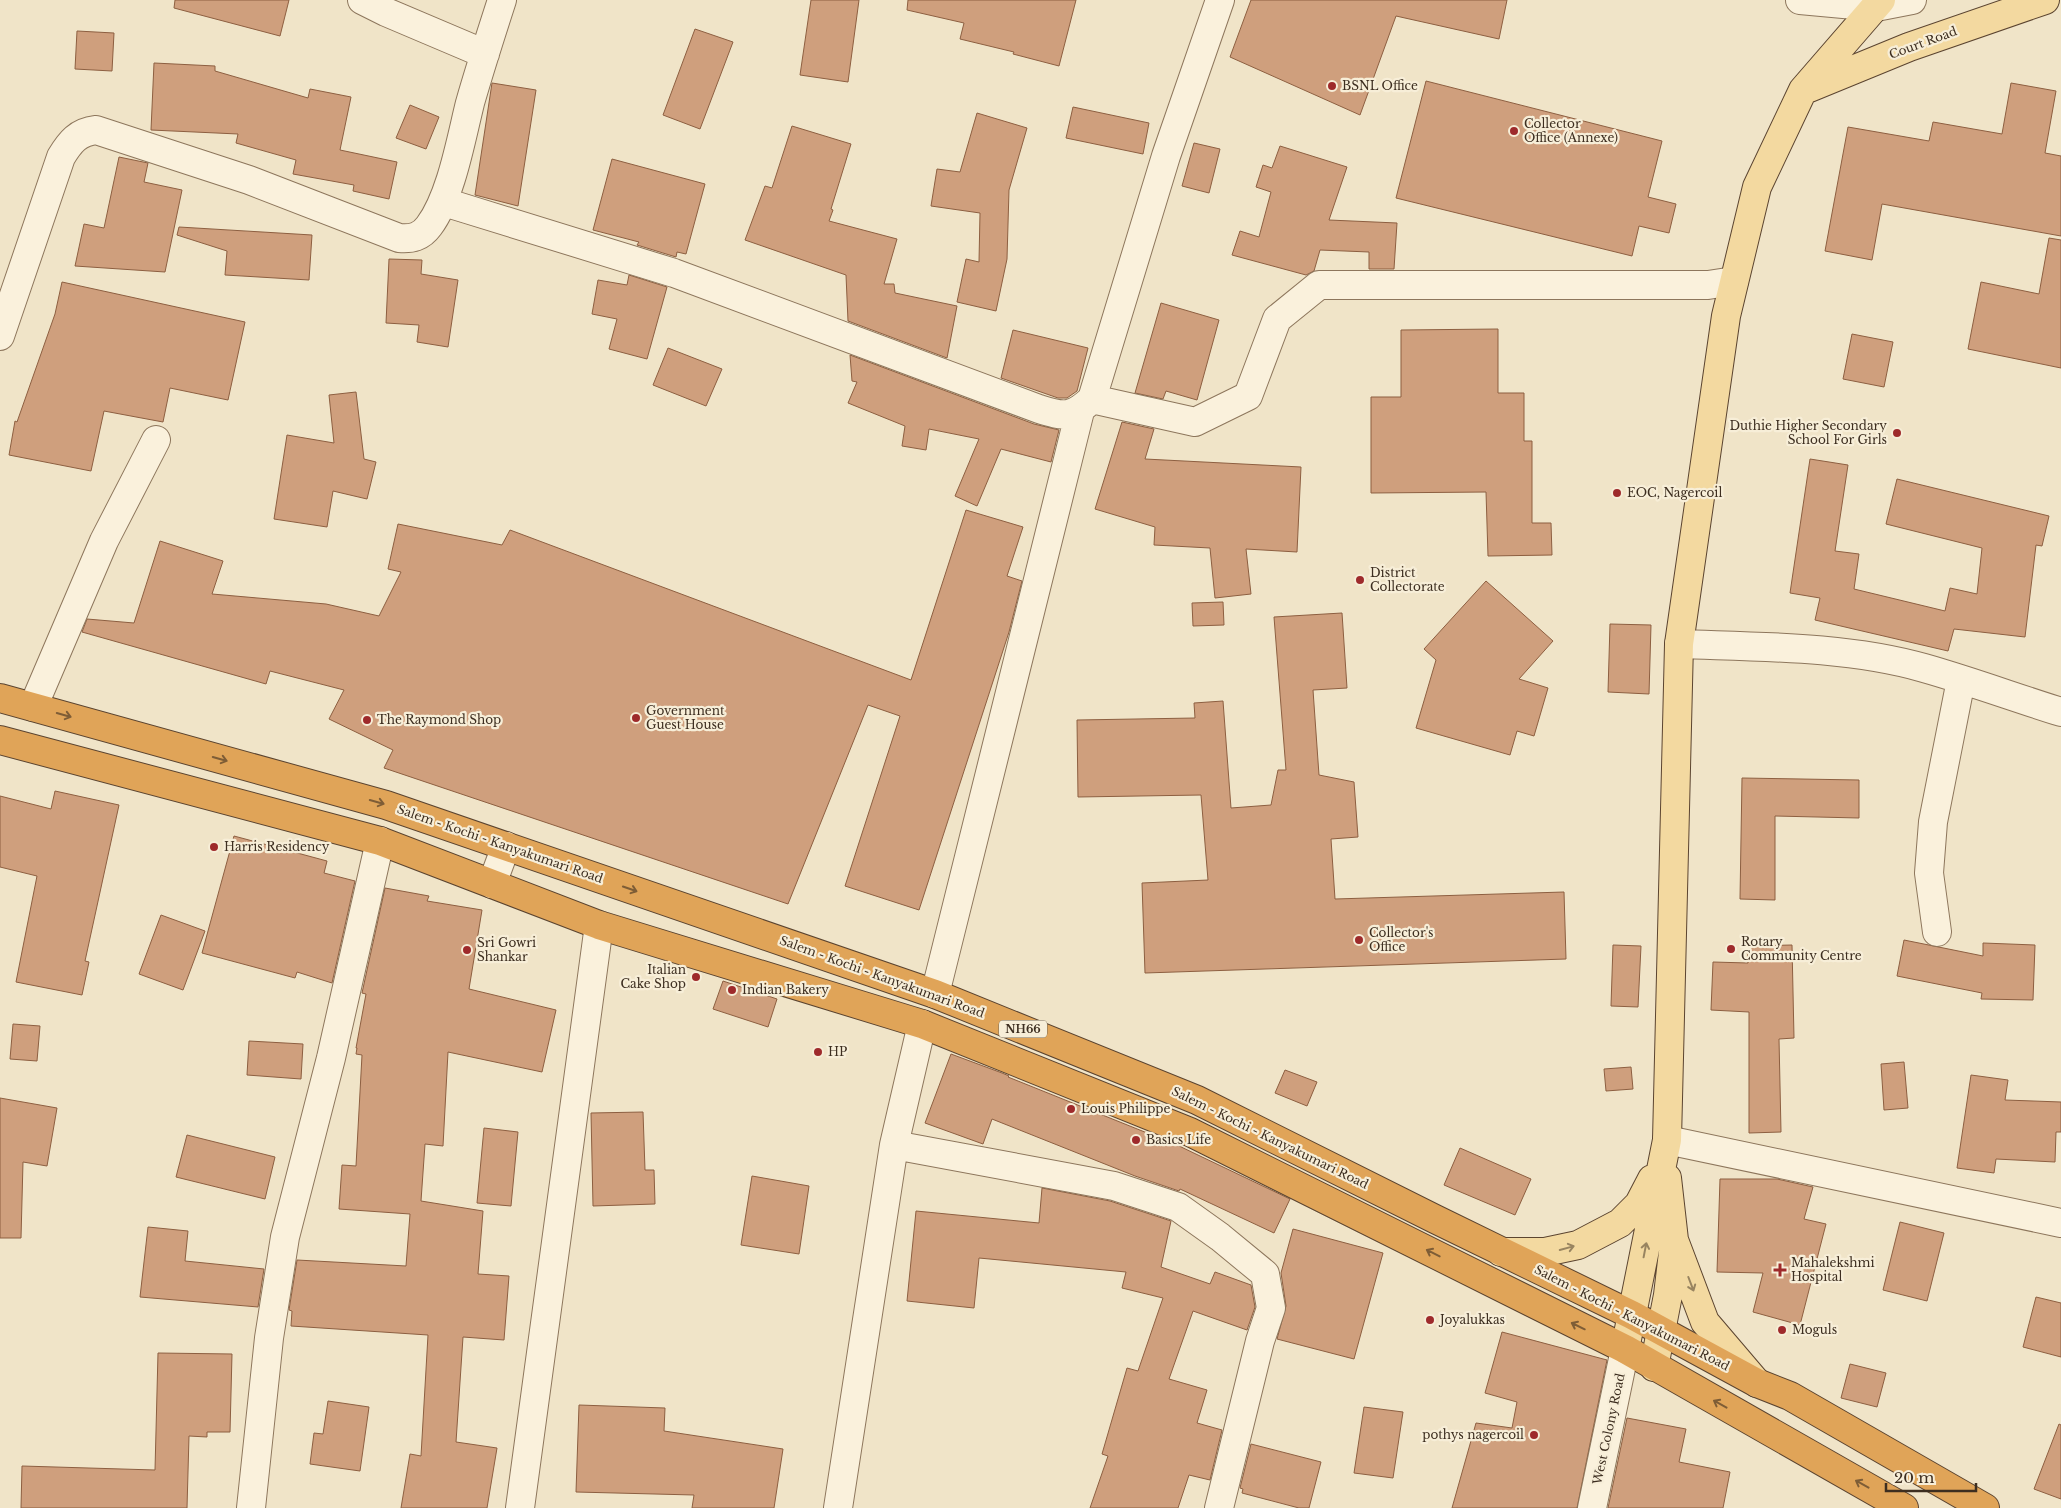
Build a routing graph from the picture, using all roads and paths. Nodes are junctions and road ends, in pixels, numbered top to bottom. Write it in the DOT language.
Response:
graph roads {
  1 [pos="362,0"];
  2 [pos="502,0"];
  3 [pos="1220,0"];
  4 [pos="1800,0"];
  5 [pos="1912,0"];
  6 [pos="2045,0"];
  7 [pos="1879,3"];
  8 [pos="485,54"];
  9 [pos="1803,90"];
  10 [pos="444,202"];
  11 [pos="1734,281"];
  12 [pos="0,336"];
  13 [pos="1086,405"];
  14 [pos="156,440"];
  15 [pos="1679,644"];
  16 [pos="1961,680"];
  17 [pos="0,698"];
  18 [pos="33,707"];
  19 [pos="2061,712"];
  20 [pos="0,740"];
  21 [pos="380,841"];
  22 [pos="506,846"];
  23 [pos="492,884"];
  24 [pos="599,925"];
  25 [pos="1937,932"];
  26 [pos="935,994"];
  27 [pos="922,1024"];
  28 [pos="894,1145"];
  29 [pos="1665,1146"];
  30 [pos="2061,1223"];
  31 [pos="1674,1240"];
  32 [pos="1501,1252"];
  33 [pos="1632,1315"];
  34 [pos="1661,1331"];
  35 [pos="1625,1349"];
  36 [pos="1654,1367"];
  37 [pos="1757,1383"];
  38 [pos="250,1508"];
  39 [pos="520,1508"];
  40 [pos="838,1508"];
  41 [pos="1218,1508"];
  42 [pos="1592,1508"];
  43 [pos="1904,1508"];
  44 [pos="1985,1508"];
  1 -- 8 [label="street"];
  2 -- 8 [label="street"];
  3 -- 13 [label="street"];
  4 -- 7 [label="street"];
  5 -- 7 [label="street"];
  6 -- 9 [label="main road, Court Road"];
  7 -- 9 [label="main road"];
  8 -- 10 [label="street"];
  9 -- 11 [label="main road"];
  10 -- 12 [label="street"];
  10 -- 13 [label="street"];
  11 -- 13 [label="street"];
  11 -- 15 [label="main road"];
  13 -- 26 [label="street"];
  14 -- 18 [label="street"];
  15 -- 16 [label="street"];
  15 -- 29 [label="main road"];
  16 -- 19 [label="street"];
  16 -- 25 [label="street"];
  17 -- 18 [label="highway, Salem - Kochi - Kanyakumari Road / NH66"];
  18 -- 22 [label="highway, Salem - Kochi - Kanyakumari Road / NH66, one-way"];
  20 -- 21 [label="highway, NH66"];
  21 -- 23 [label="highway, NH66"];
  21 -- 38 [label="street"];
  22 -- 23 [label="street"];
  22 -- 26 [label="highway, Salem - Kochi - Kanyakumari Road / NH66, one-way"];
  23 -- 24 [label="highway, NH66"];
  24 -- 27 [label="highway, NH66"];
  24 -- 39 [label="street"];
  26 -- 32 [label="highway, Salem - Kochi - Kanyakumari Road / NH66"];
  27 -- 28 [label="street"];
  35 -- 27 [label="highway, NH66, one-way"];
  28 -- 40 [label="street"];
  28 -- 41 [label="street"];
  29 -- 30 [label="street"];
  29 -- 31 [label="main road"];
  32 -- 29 [label="main road, one-way"];
  33 -- 29 [label="main road, one-way"];
  31 -- 34 [label="main road"];
  31 -- 37 [label="main road, one-way"];
  32 -- 33 [label="highway, Salem - Kochi - Kanyakumari Road / NH66"];
  33 -- 34 [label="highway, Salem - Kochi - Kanyakumari Road / NH66"];
  33 -- 35 [label="main road"];
  34 -- 36 [label="main road"];
  34 -- 37 [label="highway, Salem - Kochi - Kanyakumari Road / NH66"];
  35 -- 36 [label="highway, NH66"];
  35 -- 42 [label="street, West Colony Road"];
  43 -- 36 [label="highway, NH66, one-way"];
  37 -- 44 [label="highway, Salem - Kochi - Kanyakumari Road / NH66"];
}
